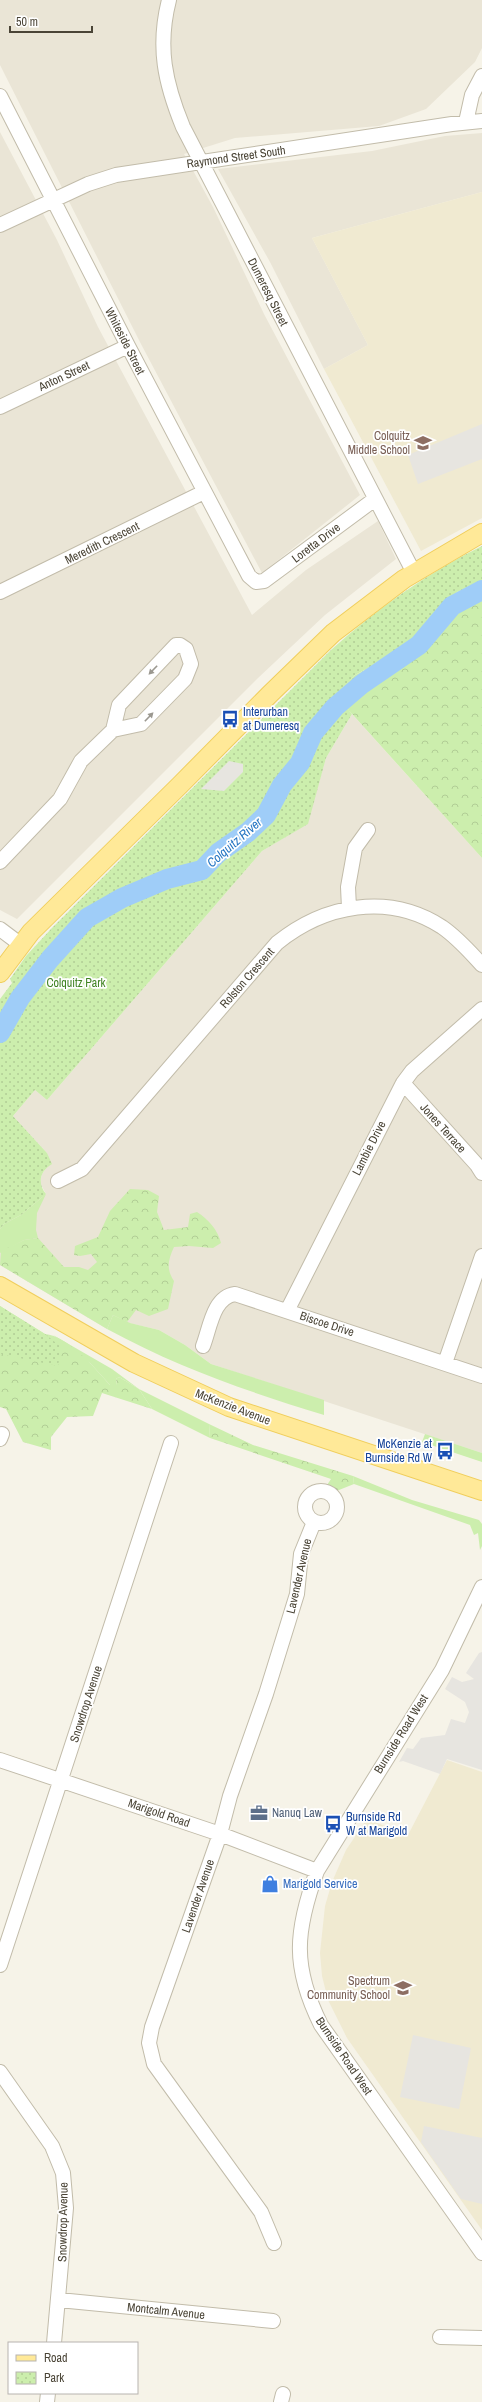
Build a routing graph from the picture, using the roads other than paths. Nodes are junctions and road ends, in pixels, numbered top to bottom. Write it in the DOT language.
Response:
graph roads {
  1 [pos="169,0"];
  2 [pos="482,76"];
  3 [pos="0,96"];
  4 [pos="482,121"];
  5 [pos="466,122"];
  6 [pos="201,162"];
  7 [pos="52,200"];
  8 [pos="0,225"];
  9 [pos="128,346"];
  10 [pos="0,407"];
  11 [pos="204,492"];
  12 [pos="375,499"];
  13 [pos="482,533"];
  14 [pos="414,573"];
  15 [pos="256,582"];
  16 [pos="0,592"];
  17 [pos="113,730"];
  18 [pos="368,830"];
  19 [pos="0,862"];
  20 [pos="349,908"];
  21 [pos="0,929"];
  22 [pos="20,944"];
  23 [pos="482,965"];
  24 [pos="0,973"];
  25 [pos="482,1009"];
  26 [pos="403,1083"];
  27 [pos="482,1173"];
  28 [pos="58,1181"];
  29 [pos="482,1256"];
  30 [pos="7,1289"];
  31 [pos="287,1311"];
  32 [pos="203,1346"];
  33 [pos="445,1363"];
  34 [pos="482,1376"];
  35 [pos="171,1443"];
  36 [pos="482,1491"];
  37 [pos="314,1522"];
  38 [pos="482,1587"];
  39 [pos="0,1760"];
  40 [pos="61,1780"];
  41 [pos="220,1834"];
  42 [pos="317,1870"];
  43 [pos="0,1965"];
  44 [pos="0,2072"];
  45 [pos="274,2243"];
  46 [pos="482,2252"];
  47 [pos="59,2300"];
  48 [pos="273,2321"];
  49 [pos="440,2337"];
  50 [pos="482,2338"];
  51 [pos="54,2342"];
  1 -- 6 [label="street, Dumeresq Street"];
  2 -- 5 [label="street"];
  3 -- 7 [label="street, Whiteside Street"];
  4 -- 5 [label="street, Raymond Street South"];
  5 -- 6 [label="street, Raymond Street South"];
  6 -- 7 [label="street, Raymond Street South"];
  6 -- 12 [label="street, Dumeresq Street"];
  7 -- 8 [label="street, Raymond Street South"];
  7 -- 9 [label="street, Whiteside Street"];
  9 -- 10 [label="street, Anton Street"];
  9 -- 11 [label="street, Whiteside Street"];
  11 -- 15 [label="street, Whiteside Street"];
  11 -- 16 [label="street, Meredith Crescent"];
  12 -- 14 [label="street, Dumeresq Street"];
  12 -- 15 [label="street, Loretta Drive"];
  13 -- 14 [label="main road"];
  14 -- 22 [label="main road"];
  17 -- 17 [label="street, one-way"];
  17 -- 19 [label="street"];
  18 -- 20 [label="street"];
  20 -- 23 [label="street, Rolston Crescent"];
  20 -- 28 [label="street, Rolston Crescent"];
  21 -- 22 [label="street"];
  22 -- 24 [label="main road"];
  25 -- 26 [label="street, Lambie Drive"];
  26 -- 27 [label="street, Jones Terrace"];
  26 -- 31 [label="street, Lambie Drive"];
  29 -- 33 [label="street"];
  30 -- 36 [label="main road, McKenzie Avenue"];
  31 -- 32 [label="street, Biscoe Drive"];
  31 -- 33 [label="street, Biscoe Drive"];
  33 -- 34 [label="street, Biscoe Drive"];
  35 -- 40 [label="street, Snowdrop Avenue"];
  37 -- 41 [label="street, Lavender Avenue"];
  38 -- 42 [label="street, Burnside Road West"];
  39 -- 40 [label="street, Marigold Road"];
  40 -- 41 [label="street, Marigold Road"];
  40 -- 43 [label="street, Snowdrop Avenue"];
  41 -- 42 [label="street, Marigold Road"];
  41 -- 45 [label="street, Lavender Avenue"];
  42 -- 46 [label="street, Burnside Road West"];
  44 -- 47 [label="street, Snowdrop Avenue"];
  47 -- 48 [label="street, Montcalm Avenue"];
  47 -- 51 [label="street, Snowdrop Avenue"];
  49 -- 50 [label="street"];
}
